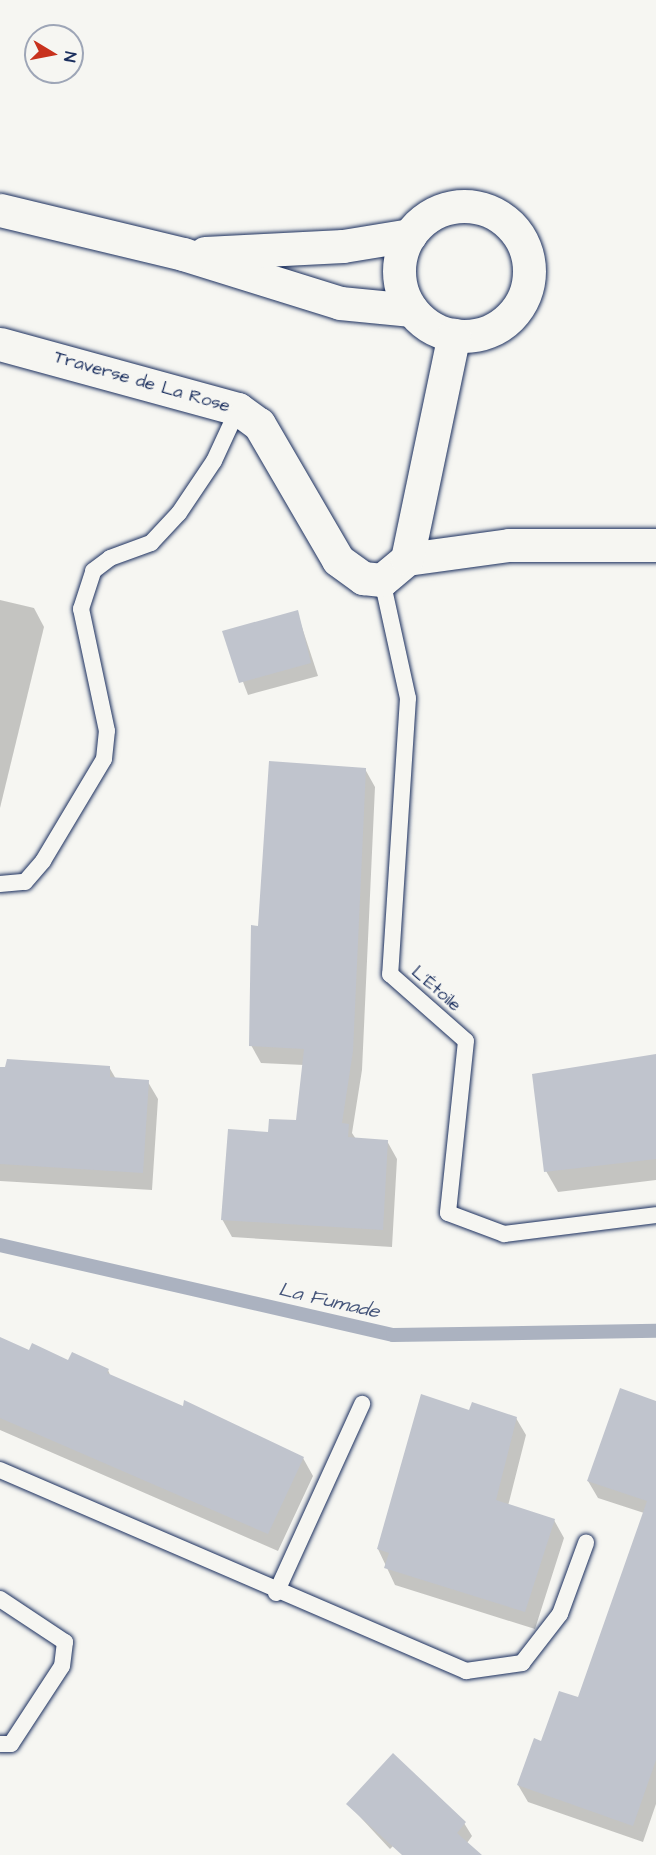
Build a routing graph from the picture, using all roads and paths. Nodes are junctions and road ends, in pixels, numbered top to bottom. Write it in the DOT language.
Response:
graph roads {
  1 [pos="0,210"];
  2 [pos="410,235"];
  3 [pos="183,254"];
  4 [pos="412,310"];
  5 [pos="454,336"];
  6 [pos="0,344"];
  7 [pos="238,409"];
  8 [pos="656,545"];
  9 [pos="407,560"];
  10 [pos="382,580"];
  11 [pos="0,884"];
  12 [pos="656,1215"];
  13 [pos="362,1404"];
  14 [pos="0,1470"];
  15 [pos="586,1543"];
  16 [pos="276,1593"];
  17 [pos="0,1599"];
  18 [pos="0,1744"];
  1 -- 3 [label="street"];
  2 -- 3 [label="street"];
  2 -- 4 [label="street"];
  2 -- 5 [label="street"];
  3 -- 4 [label="street"];
  4 -- 5 [label="street"];
  5 -- 9 [label="street"];
  6 -- 7 [label="street, Traverse de La Rose"];
  7 -- 10 [label="street, Traverse de La Rose"];
  7 -- 11 [label="lane"];
  8 -- 9 [label="street"];
  9 -- 10 [label="street"];
  10 -- 12 [label="lane, L'Étoile"];
  13 -- 16 [label="lane"];
  14 -- 16 [label="lane"];
  15 -- 16 [label="lane"];
  17 -- 18 [label="lane"];
}
